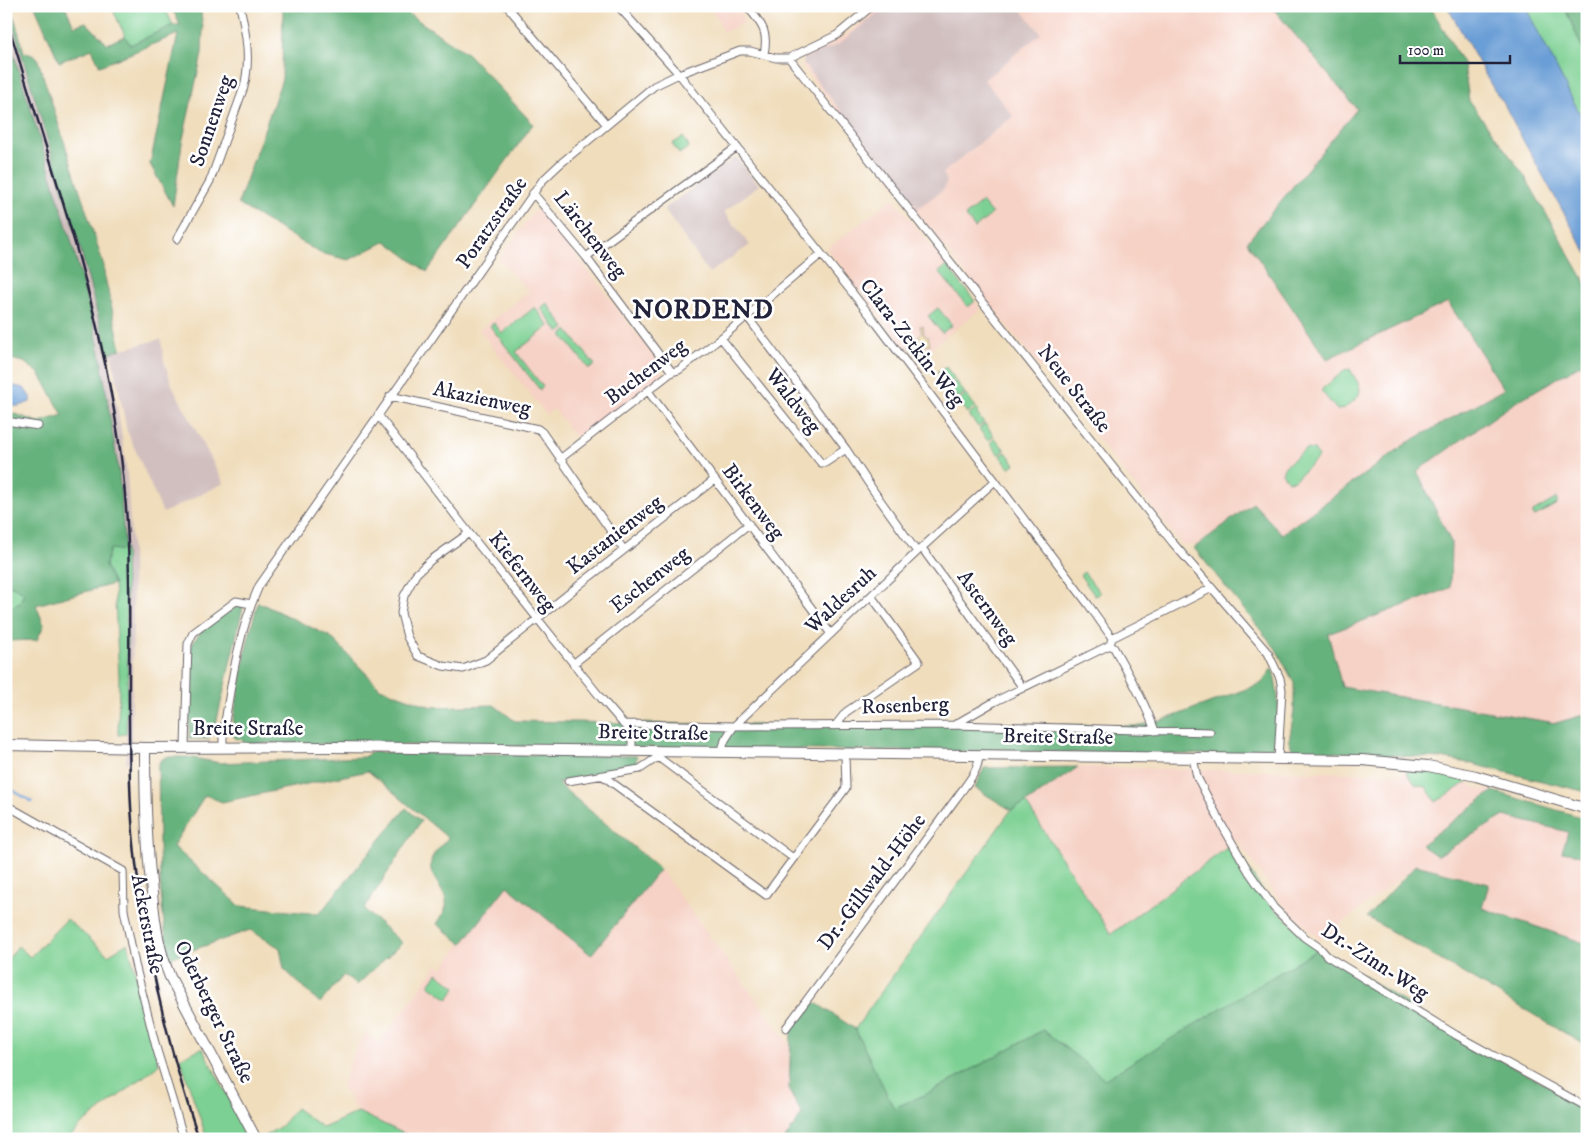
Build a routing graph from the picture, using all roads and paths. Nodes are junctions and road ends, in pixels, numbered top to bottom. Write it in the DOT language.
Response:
graph roads {
  1 [pos="240,6"];
  2 [pos="507,6"];
  3 [pos="618,6"];
  4 [pos="747,6"];
  5 [pos="872,6"];
  6 [pos="764,54"];
  7 [pos="789,58"];
  8 [pos="679,74"];
  9 [pos="607,125"];
  10 [pos="737,147"];
  11 [pos="533,193"];
  12 [pos="177,239"];
  13 [pos="821,254"];
  14 [pos="586,257"];
  15 [pos="746,315"];
  16 [pos="720,338"];
  17 [pos="672,372"];
  18 [pos="648,391"];
  19 [pos="390,396"];
  20 [pos="378,415"];
  21 [pos="6,421"];
  22 [pos="38,426"];
  23 [pos="846,449"];
  24 [pos="560,459"];
  25 [pos="714,480"];
  26 [pos="995,481"];
  27 [pos="749,524"];
  28 [pos="469,533"];
  29 [pos="624,550"];
  30 [pos="920,550"];
  31 [pos="1212,588"];
  32 [pos="872,596"];
  33 [pos="250,604"];
  34 [pos="538,619"];
  35 [pos="831,634"];
  36 [pos="1111,641"];
  37 [pos="573,664"];
  38 [pos="1023,688"];
  39 [pos="624,724"];
  40 [pos="954,724"];
  41 [pos="734,726"];
  42 [pos="835,726"];
  43 [pos="1155,731"];
  44 [pos="1210,732"];
  45 [pos="6,745"];
  46 [pos="185,747"];
  47 [pos="144,748"];
  48 [pos="222,748"];
  49 [pos="632,751"];
  50 [pos="721,753"];
  51 [pos="845,754"];
  52 [pos="658,755"];
  53 [pos="979,755"];
  54 [pos="1193,758"];
  55 [pos="1278,759"];
  56 [pos="603,776"];
  57 [pos="568,781"];
  58 [pos="6,805"];
  59 [pos="1587,809"];
  60 [pos="793,858"];
  61 [pos="786,1028"];
  62 [pos="1587,1107"];
  63 [pos="184,1139"];
  64 [pos="256,1139"];
  1 -- 12 [label="street, Sonnenweg"];
  2 -- 9 [label="street"];
  3 -- 8 [label="street, Clara-Zetkin-Weg"];
  4 -- 6 [label="street"];
  5 -- 7 [label="street"];
  6 -- 7 [label="street, Poratzstraße"];
  6 -- 8 [label="street, Poratzstraße"];
  7 -- 31 [label="street, Neue Straße"];
  8 -- 9 [label="street, Poratzstraße"];
  8 -- 10 [label="street, Clara-Zetkin-Weg"];
  9 -- 11 [label="street, Poratzstraße"];
  10 -- 13 [label="street, Clara-Zetkin-Weg"];
  10 -- 14 [label="street"];
  11 -- 14 [label="street, Lärchenweg"];
  11 -- 19 [label="street, Poratzstraße"];
  13 -- 15 [label="street, Buchenweg"];
  13 -- 26 [label="street, Clara-Zetkin-Weg"];
  14 -- 17 [label="street, Lärchenweg"];
  15 -- 16 [label="street, Buchenweg"];
  15 -- 23 [label="street, Waldweg"];
  16 -- 17 [label="street, Buchenweg"];
  16 -- 23 [label="street, Waldweg"];
  17 -- 18 [label="street, Buchenweg"];
  18 -- 24 [label="street, Buchenweg"];
  18 -- 25 [label="street, Birkenweg"];
  19 -- 20 [label="street, Poratzstraße"];
  19 -- 24 [label="street, Akazienweg"];
  20 -- 28 [label="street, Kiefernweg"];
  20 -- 33 [label="street, Poratzstraße"];
  21 -- 22 [label="street"];
  23 -- 30 [label="street, Waldweg"];
  24 -- 29 [label="street, Akazienweg"];
  25 -- 27 [label="street, Birkenweg"];
  25 -- 29 [label="street, Kastanienweg"];
  26 -- 30 [label="street, Waldesruh"];
  26 -- 36 [label="street, Clara-Zetkin-Weg"];
  27 -- 35 [label="street, Birkenweg"];
  27 -- 37 [label="street, Eschenweg"];
  28 -- 34 [label="street, Kiefernweg"];
  28 -- 34 [label="street"];
  29 -- 34 [label="street, Kastanienweg"];
  30 -- 32 [label="street, Waldesruh"];
  30 -- 38 [label="street, Asternweg"];
  31 -- 36 [label="street, Rosenberg"];
  31 -- 55 [label="street, Neue Straße"];
  32 -- 35 [label="street, Waldesruh"];
  32 -- 42 [label="street"];
  33 -- 46 [label="street"];
  33 -- 48 [label="street, Poratzstraße"];
  34 -- 37 [label="street, Kiefernweg"];
  35 -- 41 [label="street, Waldesruh"];
  36 -- 38 [label="street, Rosenberg"];
  36 -- 43 [label="street, Clara-Zetkin-Weg"];
  37 -- 39 [label="street, Kiefernweg"];
  38 -- 40 [label="street, Rosenberg"];
  39 -- 41 [label="street, Rosenberg"];
  39 -- 49 [label="street, Kiefernweg"];
  40 -- 42 [label="street, Rosenberg"];
  40 -- 43 [label="street"];
  41 -- 42 [label="street, Rosenberg"];
  41 -- 50 [label="street, Waldesruh"];
  43 -- 44 [label="street"];
  45 -- 47 [label="main road, Breite Straße"];
  46 -- 47 [label="main road, Breite Straße"];
  46 -- 48 [label="main road, Breite Straße"];
  47 -- 64 [label="main road, Oderberger Straße"];
  48 -- 49 [label="main road, Breite Straße"];
  49 -- 52 [label="main road, Breite Straße"];
  50 -- 51 [label="main road, Breite Straße"];
  50 -- 52 [label="main road, Breite Straße"];
  51 -- 53 [label="main road, Breite Straße"];
  51 -- 60 [label="street"];
  52 -- 56 [label="street"];
  52 -- 60 [label="street"];
  53 -- 54 [label="main road, Breite Straße"];
  53 -- 61 [label="street, Dr.-Gillwald-Höhe"];
  54 -- 55 [label="main road, Breite Straße"];
  54 -- 62 [label="street, Dr.-Zinn-Weg"];
  55 -- 59 [label="main road, Breite Straße"];
  56 -- 57 [label="street"];
  56 -- 60 [label="street"];
  58 -- 63 [label="street, Ackerstraße"];
}
